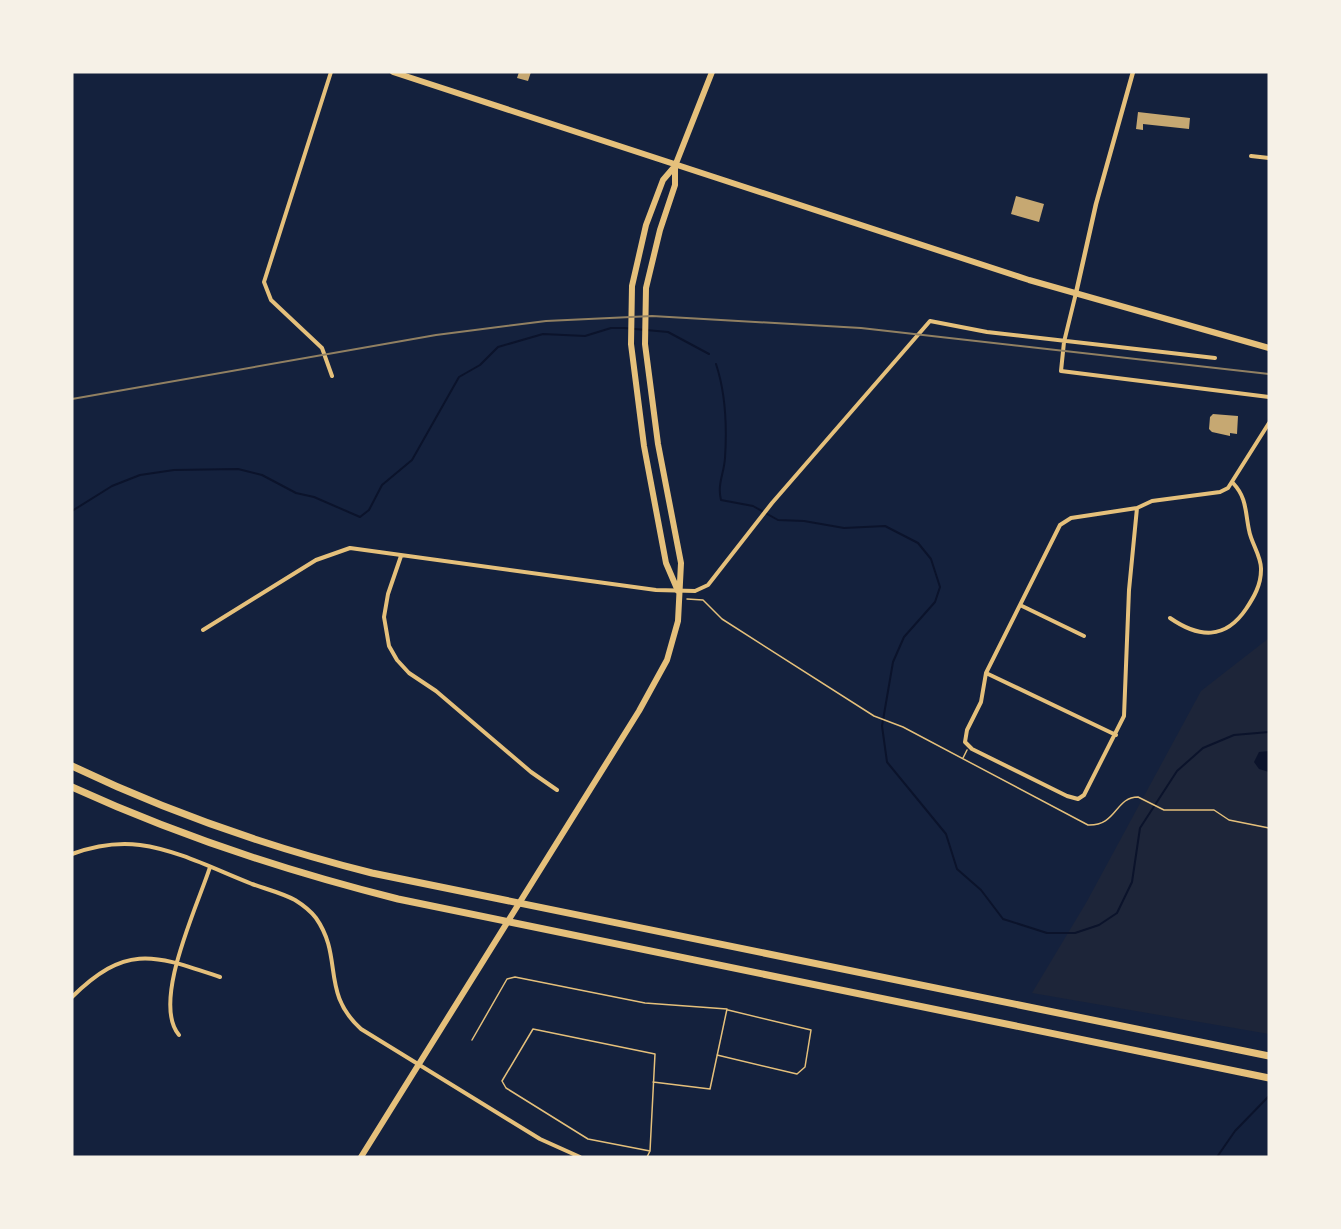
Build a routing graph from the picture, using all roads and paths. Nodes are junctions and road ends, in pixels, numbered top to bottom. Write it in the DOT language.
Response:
graph roads {
  1 [pos="331,72"];
  2 [pos="393,72"];
  3 [pos="712,72"];
  4 [pos="1133,72"];
  5 [pos="1251,156"];
  6 [pos="1269,158"];
  7 [pos="675,166"];
  8 [pos="1076,293"];
  9 [pos="1064,342"];
  10 [pos="1269,348"];
  11 [pos="1215,358"];
  12 [pos="333,376"];
  13 [pos="1269,397"];
  14 [pos="1269,423"];
  15 [pos="1233,483"];
  16 [pos="1137,508"];
  17 [pos="401,556"];
  18 [pos="678,591"];
  19 [pos="678,599"];
  20 [pos="1020,605"];
  21 [pos="1170,618"];
  22 [pos="203,630"];
  23 [pos="1084,636"];
  24 [pos="986,673"];
  25 [pos="1116,735"];
  26 [pos="969,746"];
  27 [pos="963,758"];
  28 [pos="72,766"];
  29 [pos="72,787"];
  30 [pos="557,790"];
  31 [pos="1269,828"];
  32 [pos="72,854"];
  33 [pos="210,867"];
  34 [pos="177,963"];
  35 [pos="220,977"];
  36 [pos="72,997"];
  37 [pos="727,1009"];
  38 [pos="179,1035"];
  39 [pos="472,1040"];
  40 [pos="717,1055"];
  41 [pos="1269,1056"];
  42 [pos="419,1065"];
  43 [pos="1269,1078"];
  44 [pos="652,1082"];
  45 [pos="650,1151"];
  46 [pos="361,1157"];
  47 [pos="580,1157"];
  48 [pos="647,1157"];
  1 -- 12 [label="street"];
  2 -- 7 [label="main road"];
  3 -- 7 [label="main road"];
  4 -- 8 [label="street"];
  5 -- 6 [label="street"];
  7 -- 8 [label="main road"];
  7 -- 18 [label="main road"];
  7 -- 18 [label="main road"];
  8 -- 9 [label="street"];
  8 -- 10 [label="main road"];
  9 -- 11 [label="street"];
  9 -- 13 [label="street"];
  9 -- 18 [label="street"];
  14 -- 15 [label="street"];
  15 -- 16 [label="street"];
  15 -- 21 [label="street"];
  16 -- 20 [label="street"];
  16 -- 25 [label="street"];
  17 -- 18 [label="street"];
  17 -- 22 [label="street"];
  17 -- 30 [label="street"];
  18 -- 19 [label="main road"];
  19 -- 27 [label="path"];
  19 -- 42 [label="main road"];
  20 -- 23 [label="street"];
  20 -- 24 [label="street"];
  24 -- 25 [label="street"];
  24 -- 26 [label="street"];
  25 -- 26 [label="street"];
  26 -- 27 [label="path"];
  27 -- 31 [label="path"];
  28 -- 41 [label="highway"];
  29 -- 43 [label="highway"];
  32 -- 33 [label="street"];
  33 -- 34 [label="street"];
  33 -- 42 [label="street"];
  34 -- 35 [label="street"];
  34 -- 36 [label="street"];
  34 -- 38 [label="street"];
  37 -- 39 [label="lane"];
  37 -- 40 [label="lane"];
  37 -- 40 [label="lane"];
  40 -- 44 [label="lane"];
  42 -- 46 [label="main road"];
  42 -- 47 [label="street"];
  44 -- 45 [label="lane"];
  44 -- 45 [label="lane"];
  45 -- 48 [label="lane"];
}
